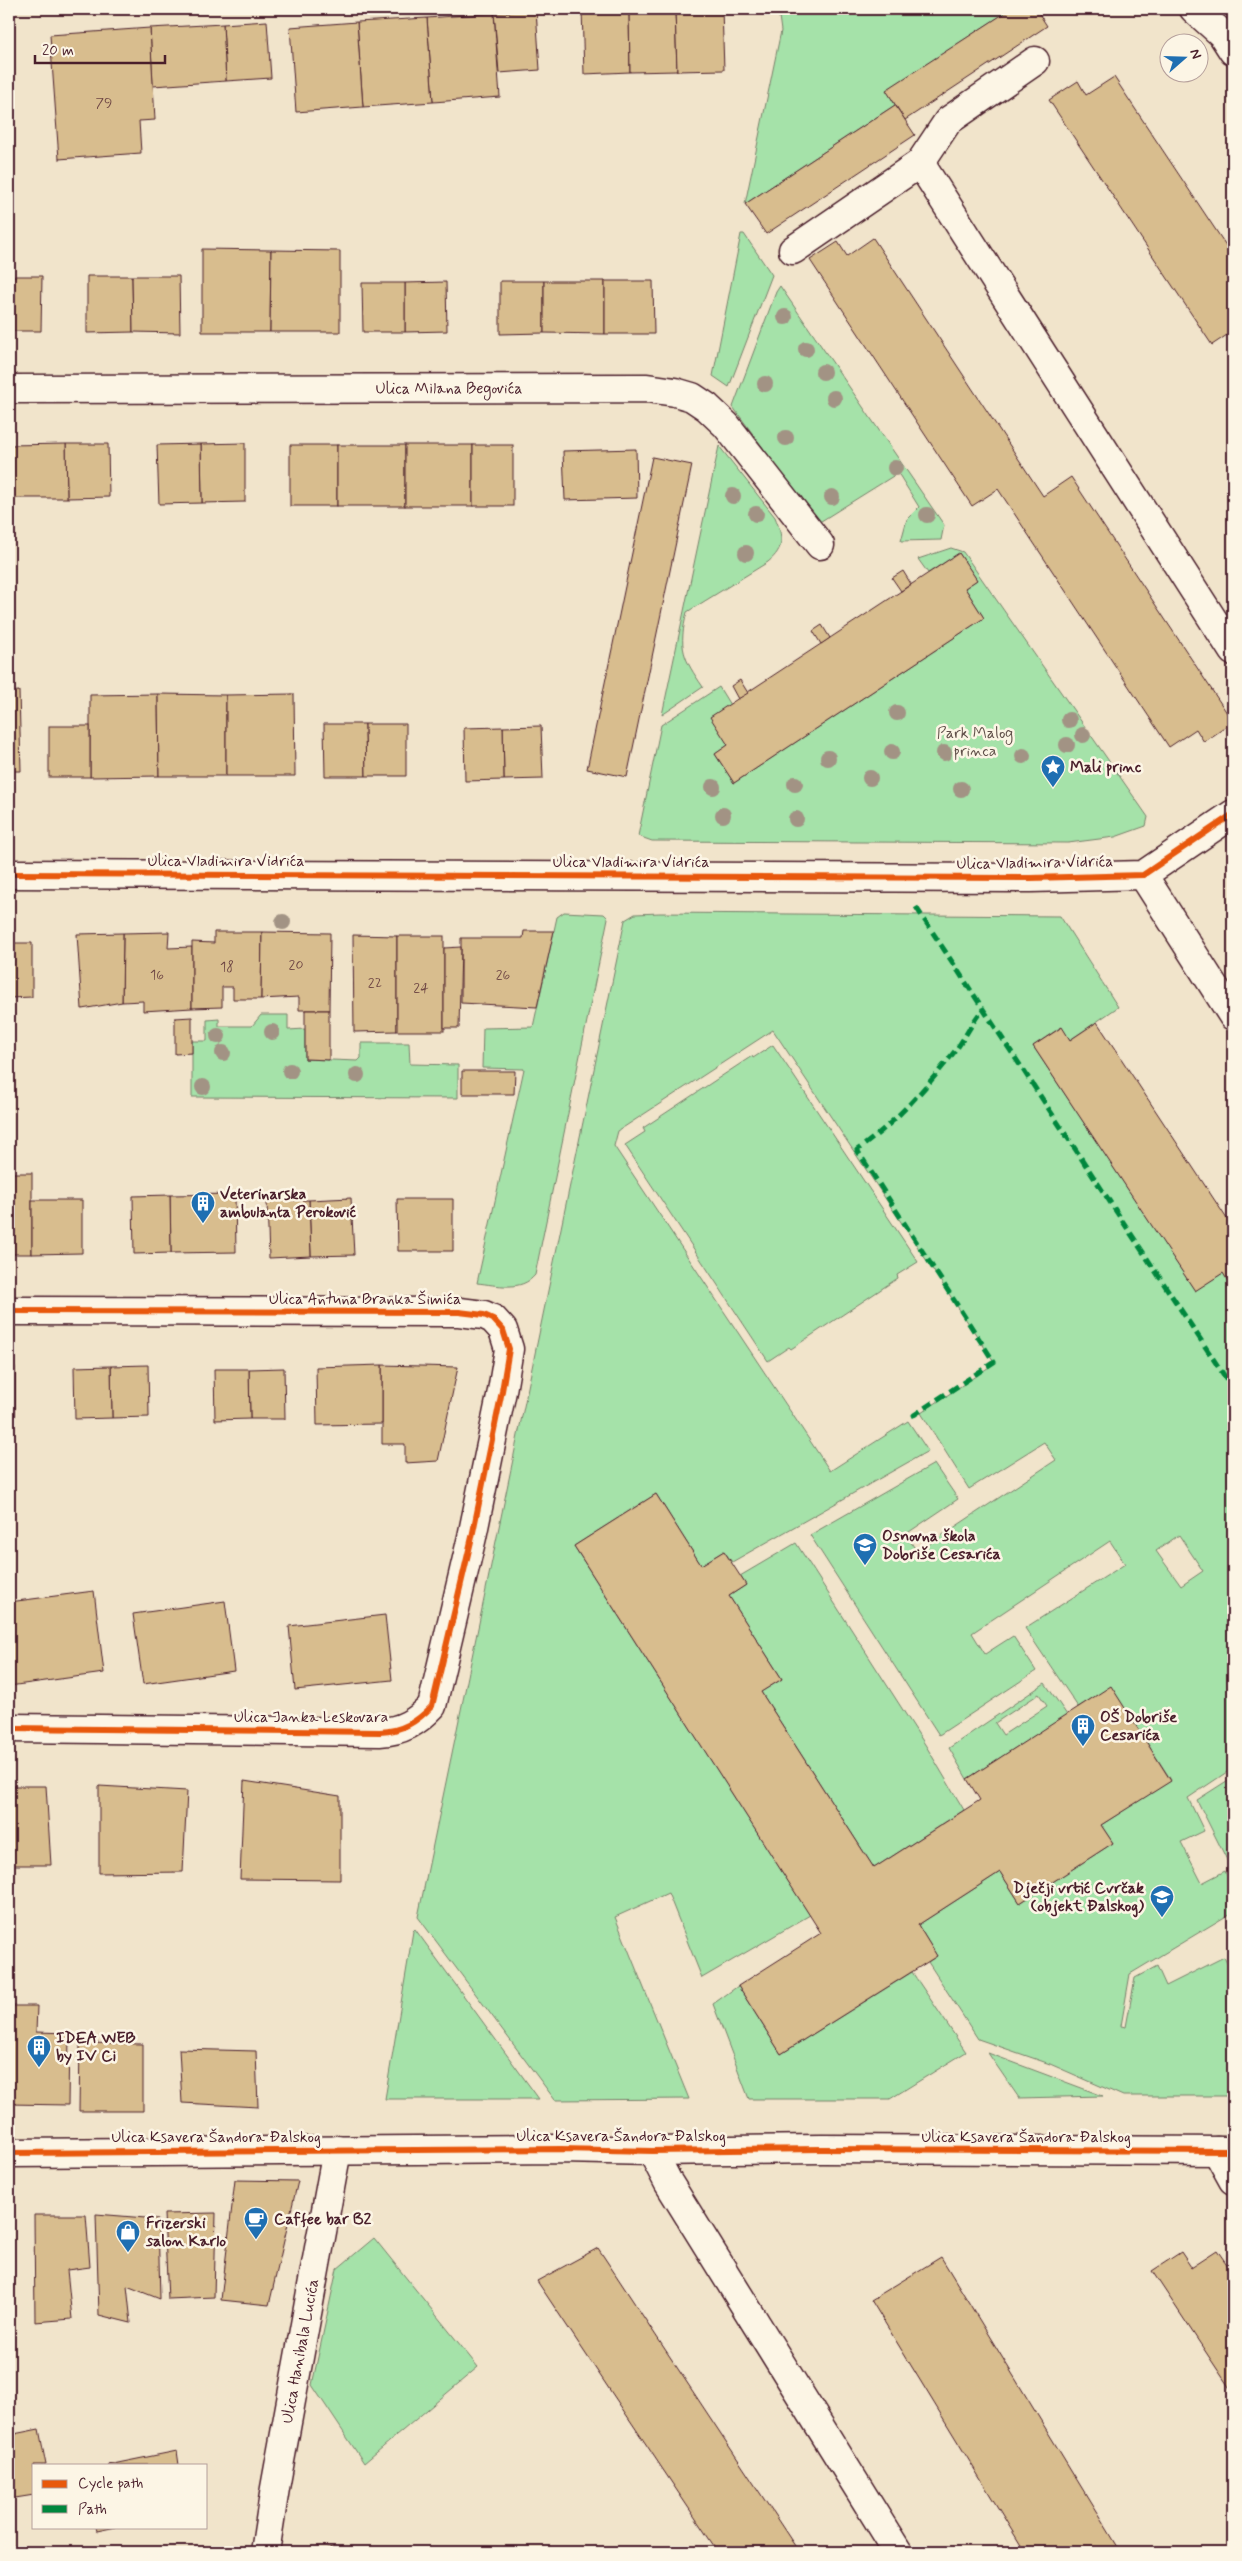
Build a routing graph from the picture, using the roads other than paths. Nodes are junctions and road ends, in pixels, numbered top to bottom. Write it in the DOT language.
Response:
graph roads {
  1 [pos="1194,9"];
  2 [pos="1233,50"];
  3 [pos="1035,61"];
  4 [pos="920,163"];
  5 [pos="793,250"];
  6 [pos="9,389"];
  7 [pos="820,545"];
  8 [pos="1233,651"];
  9 [pos="1233,814"];
  10 [pos="9,874"];
  11 [pos="1143,875"];
  12 [pos="1233,1016"];
  13 [pos="9,1311"];
  14 [pos="472,1537"];
  15 [pos="9,1728"];
  16 [pos="337,2150"];
  17 [pos="652,2151"];
  18 [pos="1225,2151"];
  19 [pos="9,2153"];
  20 [pos="1233,2180"];
  21 [pos="265,2552"];
  22 [pos="898,2552"];
  1 -- 2 [label="street"];
  3 -- 4 [label="street"];
  4 -- 5 [label="street"];
  4 -- 8 [label="street"];
  6 -- 7 [label="street, Ulica Milana Begovića"];
  9 -- 11 [label="street"];
  10 -- 11 [label="street, Ulica Vladimira Vidrića"];
  11 -- 12 [label="street"];
  13 -- 14 [label="street, Ulica Antuna Branka Šimića"];
  14 -- 15 [label="street, Ulica Janka Leskovara"];
  16 -- 17 [label="street, Ulica Ksavera Šandora Đalskog"];
  16 -- 19 [label="street, Ulica Ksavera Šandora Đalskog"];
  16 -- 21 [label="street, Ulica Hanibala Lucića"];
  17 -- 18 [label="street, Ulica Ksavera Šandora Đalskog"];
  17 -- 22 [label="street"];
  18 -- 20 [label="street"];
}
